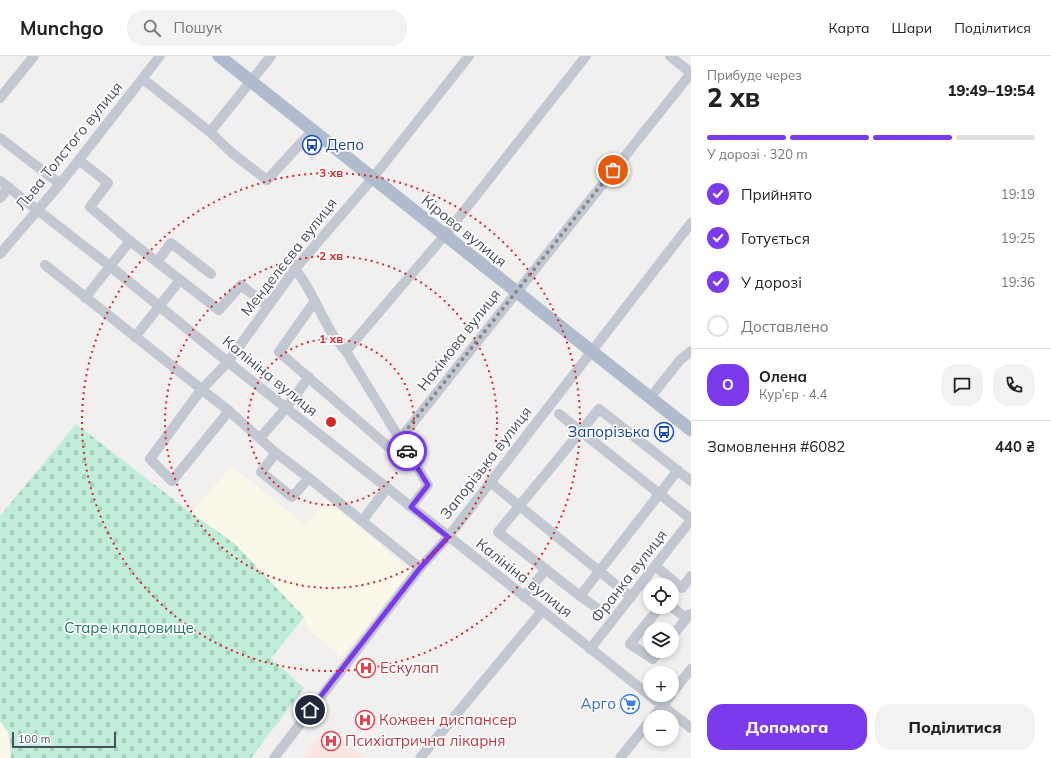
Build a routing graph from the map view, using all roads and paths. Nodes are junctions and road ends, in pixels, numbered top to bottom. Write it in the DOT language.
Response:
graph roads {
  1 [pos="34,56"];
  2 [pos="160,56"];
  3 [pos="219,56"];
  4 [pos="271,56"];
  5 [pos="469,56"];
  6 [pos="586,56"];
  7 [pos="670,56"];
  8 [pos="691,73"];
  9 [pos="143,79"];
  10 [pos="251,82"];
  11 [pos="0,98"];
  12 [pos="313,130"];
  13 [pos="210,132"];
  14 [pos="0,138"];
  15 [pos="78,160"];
  16 [pos="372,178"];
  17 [pos="0,181"];
  18 [pos="60,184"];
  19 [pos="9,187"];
  20 [pos="0,198"];
  21 [pos="38,210"];
  22 [pos="691,223"];
  23 [pos="445,235"];
  24 [pos="130,241"];
  25 [pos="0,254"];
  26 [pos="157,262"];
  27 [pos="45,266"];
  28 [pos="111,266"];
  29 [pos="295,269"];
  30 [pos="211,274"];
  31 [pos="180,280"];
  32 [pos="515,292"];
  33 [pos="85,298"];
  34 [pos="315,301"];
  35 [pos="267,306"];
  36 [pos="160,307"];
  37 [pos="135,337"];
  38 [pos="346,351"];
  39 [pos="691,351"];
  40 [pos="590,352"];
  41 [pos="228,362"];
  42 [pos="309,377"];
  43 [pos="201,390"];
  44 [pos="650,398"];
  45 [pos="286,408"];
  46 [pos="229,411"];
  47 [pos="559,414"];
  48 [pos="691,430"];
  49 [pos="581,431"];
  50 [pos="260,438"];
  51 [pos="400,438"];
  52 [pos="276,453"];
  53 [pos="678,470"];
  54 [pos="309,478"];
  55 [pos="691,481"];
  56 [pos="490,482"];
  57 [pos="387,488"];
  58 [pos="659,494"];
  59 [pos="519,506"];
  60 [pos="411,507"];
  61 [pos="691,520"];
  62 [pos="362,521"];
  63 [pos="448,537"];
  64 [pos="655,566"];
  65 [pos="420,568"];
  66 [pos="546,569"];
  67 [pos="600,570"];
  68 [pos="691,576"];
  69 [pos="580,596"];
  70 [pos="524,597"];
  71 [pos="631,597"];
  72 [pos="597,608"];
  73 [pos="542,611"];
  74 [pos="679,611"];
  75 [pos="654,614"];
  76 [pos="689,617"];
  77 [pos="648,622"];
  78 [pos="643,628"];
  79 [pos="679,628"];
  80 [pos="590,649"];
  81 [pos="643,652"];
  82 [pos="691,669"];
  83 [pos="679,684"];
  84 [pos="665,702"];
  85 [pos="662,706"];
  86 [pos="659,710"];
  87 [pos="691,728"];
  88 [pos="643,730"];
  89 [pos="274,758"];
  90 [pos="420,758"];
  91 [pos="620,758"];
  1 -- 11 [label="street"];
  2 -- 9 [label="street, Льва Толстого вулиця"];
  3 -- 10 [label="main road, Кірова вулиця"];
  4 -- 10 [label="street"];
  5 -- 16 [label="street, Менделєєва вулиця"];
  6 -- 23 [label="street"];
  7 -- 8 [label="street"];
  8 -- 32 [label="street, Нахімова вулиця"];
  9 -- 13 [label="street"];
  9 -- 15 [label="street, Льва Толстого вулиця"];
  10 -- 12 [label="main road, Кірова вулиця"];
  10 -- 13 [label="street"];
  12 -- 13 [label="street"];
  12 -- 16 [label="main road, Кірова вулиця"];
  14 -- 18 [label="street"];
  15 -- 18 [label="street, Льва Толстого вулиця"];
  15 -- 24 [label="street"];
  16 -- 23 [label="main road, Кірова вулиця"];
  16 -- 29 [label="street, Менделєєва вулиця"];
  17 -- 19 [label="street, Калініна вулиця"];
  18 -- 21 [label="street, Льва Толстого вулиця"];
  19 -- 20 [label="street"];
  19 -- 21 [label="street, Калініна вулиця"];
  21 -- 25 [label="street, Льва Толстого вулиця"];
  21 -- 28 [label="street, Калініна вулиця"];
  22 -- 40 [label="street, Запорізька вулиця"];
  23 -- 32 [label="main road, Кірова вулиця"];
  23 -- 38 [label="street"];
  24 -- 26 [label="street"];
  24 -- 28 [label="street"];
  26 -- 30 [label="street"];
  26 -- 31 [label="street"];
  27 -- 33 [label="street"];
  28 -- 33 [label="street"];
  28 -- 36 [label="street, Калініна вулиця"];
  29 -- 34 [label="street"];
  29 -- 35 [label="street, Менделєєва вулиця"];
  31 -- 35 [label="street"];
  31 -- 36 [label="street"];
  32 -- 40 [label="main road, Кірова вулиця"];
  32 -- 51 [label="street, Нахімова вулиця"];
  33 -- 37 [label="street"];
  34 -- 38 [label="street"];
  34 -- 42 [label="street"];
  35 -- 41 [label="street, Менделєєва вулиця"];
  36 -- 37 [label="street"];
  36 -- 41 [label="street, Калініна вулиця"];
  37 -- 43 [label="street"];
  38 -- 51 [label="street"];
  39 -- 44 [label="street"];
  40 -- 44 [label="main road, Кірова вулиця"];
  40 -- 56 [label="street, Запорізька вулиця"];
  41 -- 43 [label="street, Менделєєва вулиця"];
  41 -- 45 [label="street, Калініна вулиця"];
  42 -- 45 [label="street"];
  42 -- 51 [label="street, Нахімова вулиця"];
  43 -- 46 [label="street"];
  43 -- 46 [label="street, Менделєєва вулиця"];
  44 -- 48 [label="main road, Кірова вулиця"];
  45 -- 50 [label="street"];
  45 -- 57 [label="street, Калініна вулиця"];
  46 -- 50 [label="street"];
  47 -- 49 [label="street"];
  49 -- 53 [label="street"];
  49 -- 58 [label="street"];
  49 -- 59 [label="street"];
  50 -- 52 [label="street"];
  51 -- 60 [label="street"];
  52 -- 54 [label="street"];
  52 -- 54 [label="street"];
  53 -- 55 [label="street"];
  53 -- 58 [label="street"];
  54 -- 62 [label="street"];
  56 -- 59 [label="street"];
  56 -- 63 [label="street, Запорізька вулиця"];
  57 -- 60 [label="street, Калініна вулиця"];
  57 -- 62 [label="street"];
  58 -- 61 [label="street"];
  58 -- 67 [label="street"];
  59 -- 66 [label="street"];
  59 -- 67 [label="street"];
  60 -- 63 [label="street, Калініна вулиця"];
  61 -- 64 [label="street, Франка вулиця"];
  62 -- 65 [label="street"];
  63 -- 65 [label="street, Запорізька вулиця"];
  63 -- 70 [label="street, Калініна вулиця"];
  64 -- 68 [label="street"];
  64 -- 71 [label="street, Франка вулиця"];
  65 -- 89 [label="street, Запорізька вулиця"];
  66 -- 69 [label="street"];
  66 -- 70 [label="street"];
  67 -- 69 [label="street"];
  67 -- 71 [label="street"];
  69 -- 72 [label="street"];
  70 -- 73 [label="street, Калініна вулиця"];
  71 -- 80 [label="street, Франка вулиця"];
  73 -- 80 [label="street, Калініна вулиця"];
  73 -- 90 [label="street"];
  74 -- 76 [label="street"];
  75 -- 77 [label="street"];
  76 -- 79 [label="street"];
  78 -- 81 [label="street"];
  80 -- 85 [label="street, Калініна вулиця"];
  82 -- 83 [label="street"];
  84 -- 85 [label="street"];
  85 -- 86 [label="street"];
  85 -- 87 [label="street, Калініна вулиця"];
  88 -- 91 [label="street"];
}
